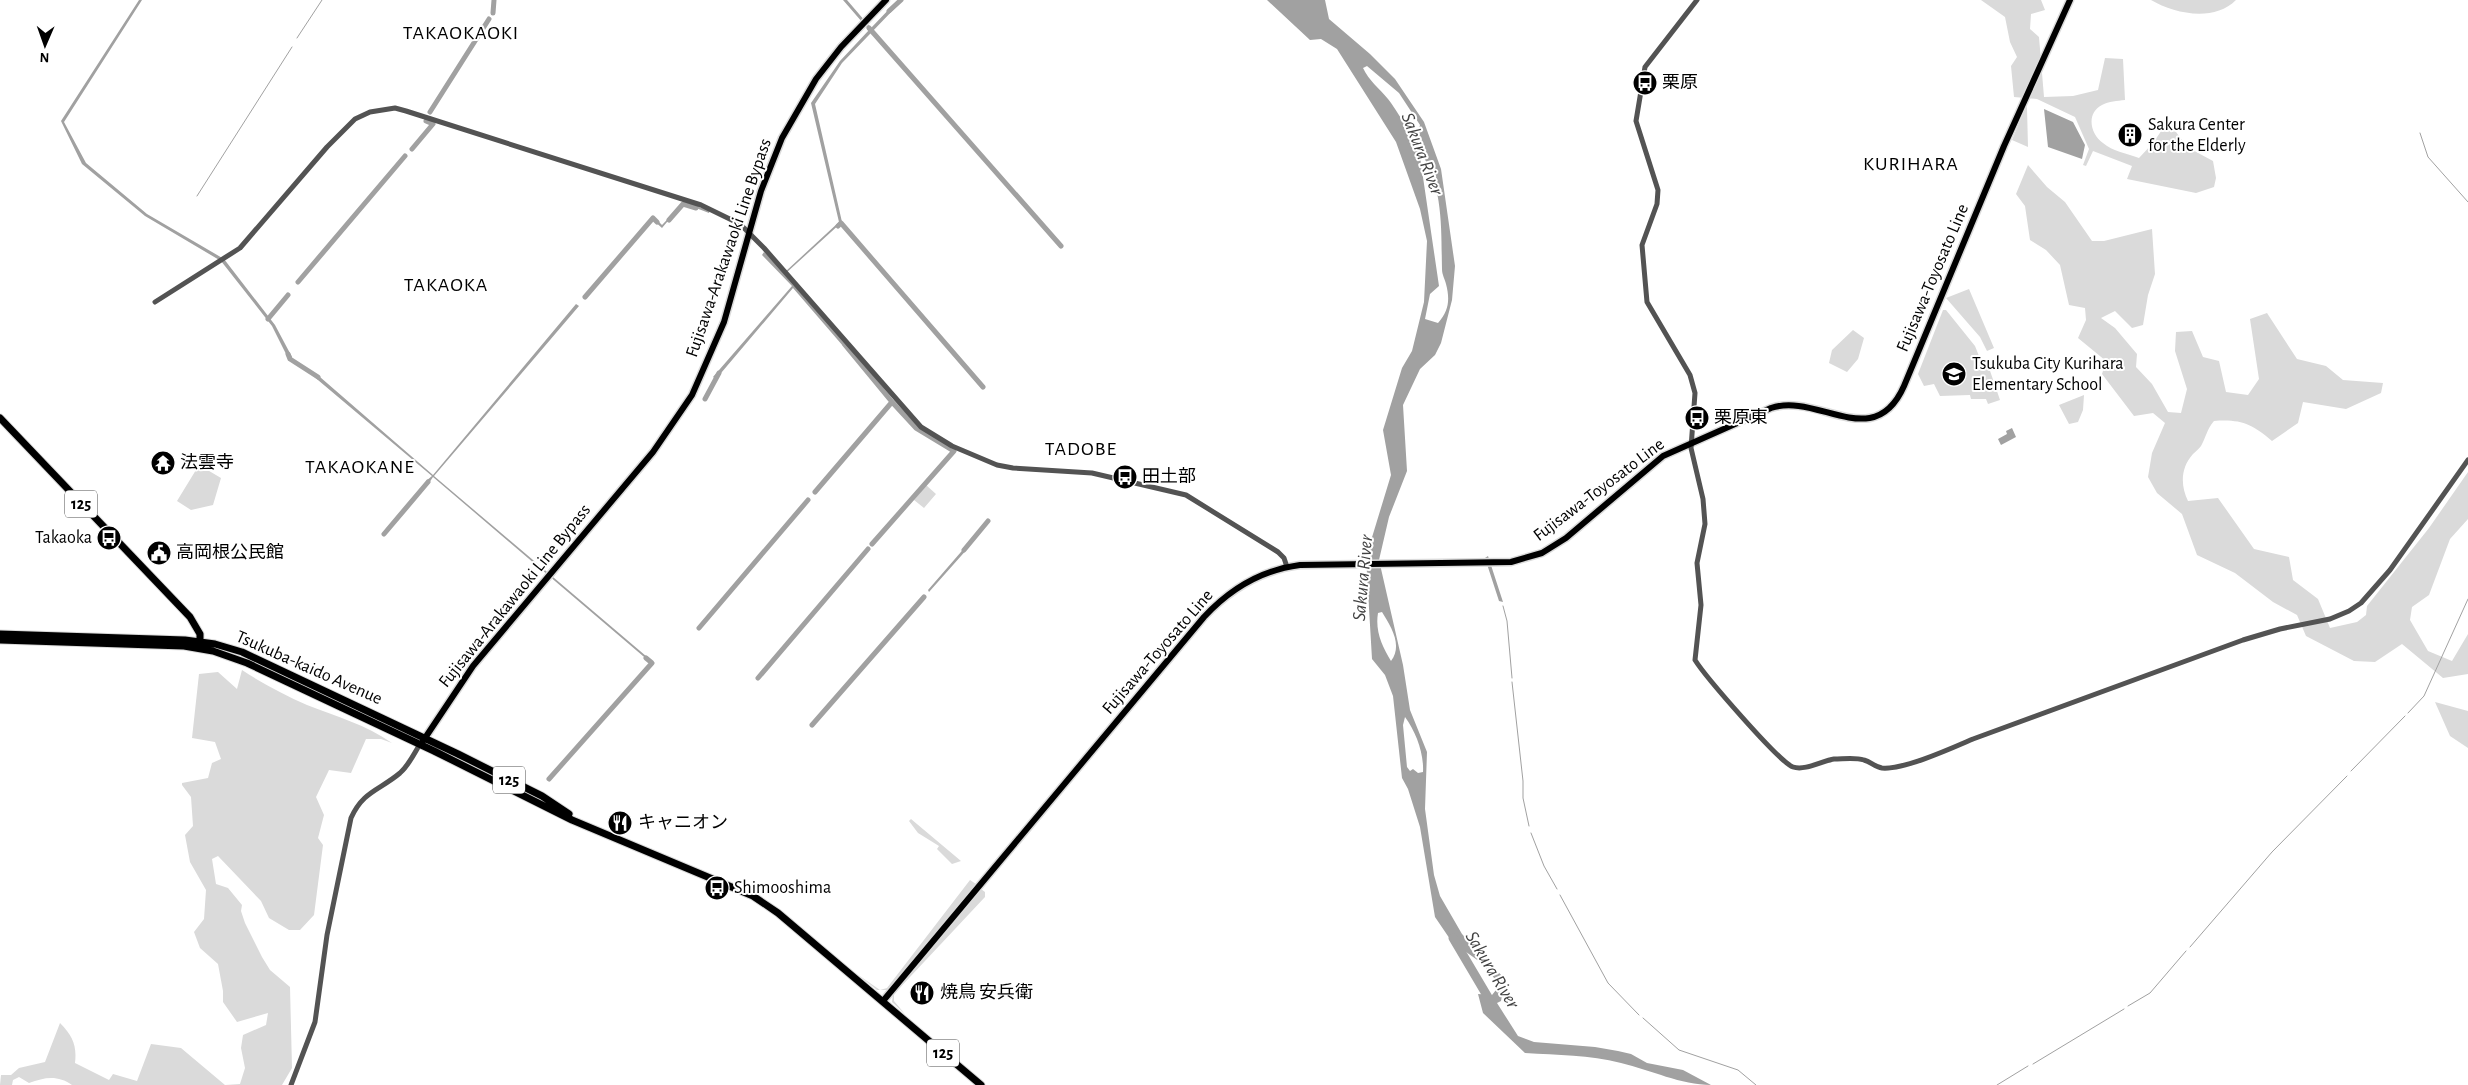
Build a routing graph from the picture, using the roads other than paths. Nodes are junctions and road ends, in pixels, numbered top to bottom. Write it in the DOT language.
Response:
graph roads {
  1 [pos="886,0"];
  2 [pos="1696,0"];
  3 [pos="2070,0"];
  4 [pos="749,233"];
  5 [pos="154,302"];
  6 [pos="0,418"];
  7 [pos="1691,442"];
  8 [pos="2468,460"];
  9 [pos="1287,567"];
  10 [pos="0,634"];
  11 [pos="0,640"];
  12 [pos="200,645"];
  13 [pos="423,741"];
  14 [pos="883,1002"];
  15 [pos="291,1085"];
  16 [pos="981,1085"];
  1 -- 4 [label="main road, Fujisawa-Arakawaoki Line Bypass"];
  2 -- 7 [label="street"];
  3 -- 7 [label="main road, Fujisawa-Toyosato Line"];
  4 -- 5 [label="street"];
  4 -- 9 [label="street"];
  4 -- 13 [label="main road, Fujisawa-Arakawaoki Line Bypass"];
  6 -- 12 [label="highway, 125"];
  7 -- 8 [label="street"];
  7 -- 9 [label="main road, Fujisawa-Toyosato Line"];
  9 -- 14 [label="main road, Fujisawa-Toyosato Line"];
  10 -- 12 [label="highway, 125"];
  11 -- 12 [label="highway, 125"];
  12 -- 13 [label="highway, Tsukuba-kaido Avenue / 125"];
  13 -- 14 [label="highway, Tsukuba-kaido Avenue / 125"];
  13 -- 15 [label="street"];
  14 -- 16 [label="highway, Tsukuba-kaido Avenue / 125"];
}
